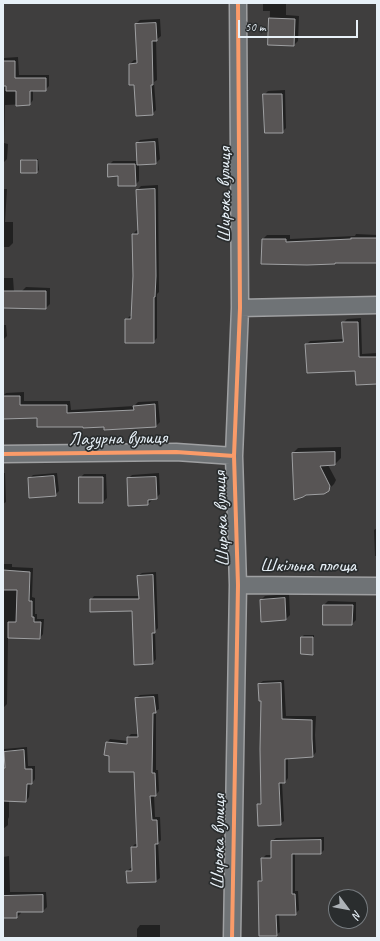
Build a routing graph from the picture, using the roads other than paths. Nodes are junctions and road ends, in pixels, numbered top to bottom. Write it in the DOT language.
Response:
graph roads {
  1 [pos="238,3"];
  2 [pos="377,305"];
  3 [pos="240,308"];
  4 [pos="3,454"];
  5 [pos="234,456"];
  6 [pos="238,585"];
  7 [pos="377,586"];
  8 [pos="232,938"];
  1 -- 3 [label="street, Широка вулиця"];
  2 -- 3 [label="street"];
  3 -- 5 [label="street, Широка вулиця"];
  4 -- 5 [label="street, Лазурна вулиця"];
  5 -- 6 [label="street, Широка вулиця"];
  6 -- 7 [label="street, Шкільна площа"];
  6 -- 8 [label="street, Широка вулиця"];
}
